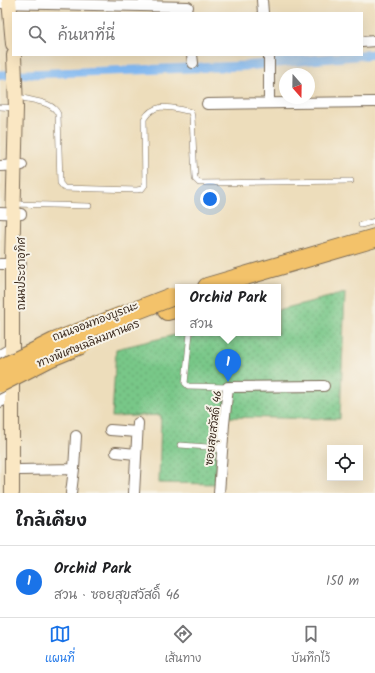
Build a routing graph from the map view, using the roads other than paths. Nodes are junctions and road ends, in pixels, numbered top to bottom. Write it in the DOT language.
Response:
graph roads {
  1 [pos="262,0"];
  2 [pos="164,3"];
  3 [pos="12,4"];
  4 [pos="189,7"];
  5 [pos="126,10"];
  6 [pos="263,12"];
  7 [pos="375,41"];
  8 [pos="363,42"];
  9 [pos="269,58"];
  10 [pos="19,68"];
  11 [pos="375,102"];
  12 [pos="20,103"];
  13 [pos="269,103"];
  14 [pos="207,104"];
  15 [pos="0,106"];
  16 [pos="18,165"];
  17 [pos="0,166"];
  18 [pos="351,181"];
  19 [pos="89,206"];
  20 [pos="14,209"];
  21 [pos="375,221"];
  22 [pos="361,226"];
  23 [pos="375,238"];
  24 [pos="375,244"];
  25 [pos="375,250"];
  26 [pos="11,264"];
  27 [pos="217,284"];
  28 [pos="240,284"];
  29 [pos="260,284"];
  30 [pos="175,297"];
  31 [pos="175,304"];
  32 [pos="175,309"];
  33 [pos="190,336"];
  34 [pos="12,349"];
  35 [pos="0,356"];
  36 [pos="21,364"];
  37 [pos="0,369"];
  38 [pos="324,386"];
  39 [pos="228,387"];
  40 [pos="4,393"];
  41 [pos="110,430"];
  42 [pos="76,436"];
  43 [pos="180,444"];
  44 [pos="222,448"];
  45 [pos="116,452"];
  46 [pos="136,454"];
  47 [pos="74,469"];
  48 [pos="20,470"];
  49 [pos="12,493"];
  50 [pos="20,493"];
  51 [pos="71,493"];
  52 [pos="134,493"];
  53 [pos="219,493"];
  1 -- 6 [label="street"];
  2 -- 4 [label="street"];
  2 -- 5 [label="street"];
  3 -- 5 [label="street"];
  7 -- 8 [label="street"];
  9 -- 13 [label="street"];
  10 -- 12 [label="main road, ถนนประชาอุทิศ"];
  11 -- 13 [label="street"];
  12 -- 15 [label="lane"];
  12 -- 16 [label="main road, ถนนประชาอุทิศ"];
  12 -- 18 [label="lane"];
  13 -- 14 [label="street"];
  16 -- 17 [label="street"];
  16 -- 20 [label="main road, ถนนประชาอุทิศ"];
  19 -- 20 [label="lane"];
  20 -- 26 [label="main road, ถนนประชาอุทิศ"];
  21 -- 22 [label="lane"];
  23 -- 27 [label="highway"];
  24 -- 28 [label="street"];
  25 -- 29 [label="highway"];
  26 -- 34 [label="main road, ถนนประชาอุทิศ"];
  26 -- 36 [label="main road, ถนนประชาอุทิศ"];
  30 -- 37 [label="highway, ทางพิเศษเฉลิมมหานคร, bridge"];
  31 -- 36 [label="street, ถนนจอมทองบูรณะ"];
  32 -- 40 [label="highway, ทางพิเศษเฉลิมมหานคร, bridge"];
  33 -- 39 [label="lane"];
  34 -- 35 [label="street"];
  34 -- 40 [label="main road, ถนนประชาอุทิศ"];
  36 -- 48 [label="main road, ถนนประชาอุทิศ"];
  38 -- 39 [label="street, ซอยสุขสวัสดิ์ 46"];
  39 -- 44 [label="street, ซอยสุขสวัสดิ์ 46"];
  40 -- 49 [label="main road, ถนนประชาอุทิศ"];
  41 -- 46 [label="street"];
  42 -- 47 [label="street"];
  43 -- 44 [label="lane"];
  44 -- 53 [label="street, ซอยสุขสวัสดิ์ 46"];
  45 -- 46 [label="street"];
  46 -- 52 [label="street"];
  47 -- 48 [label="street"];
  47 -- 51 [label="street"];
  48 -- 50 [label="main road, ถนนประชาอุทิศ"];
}
